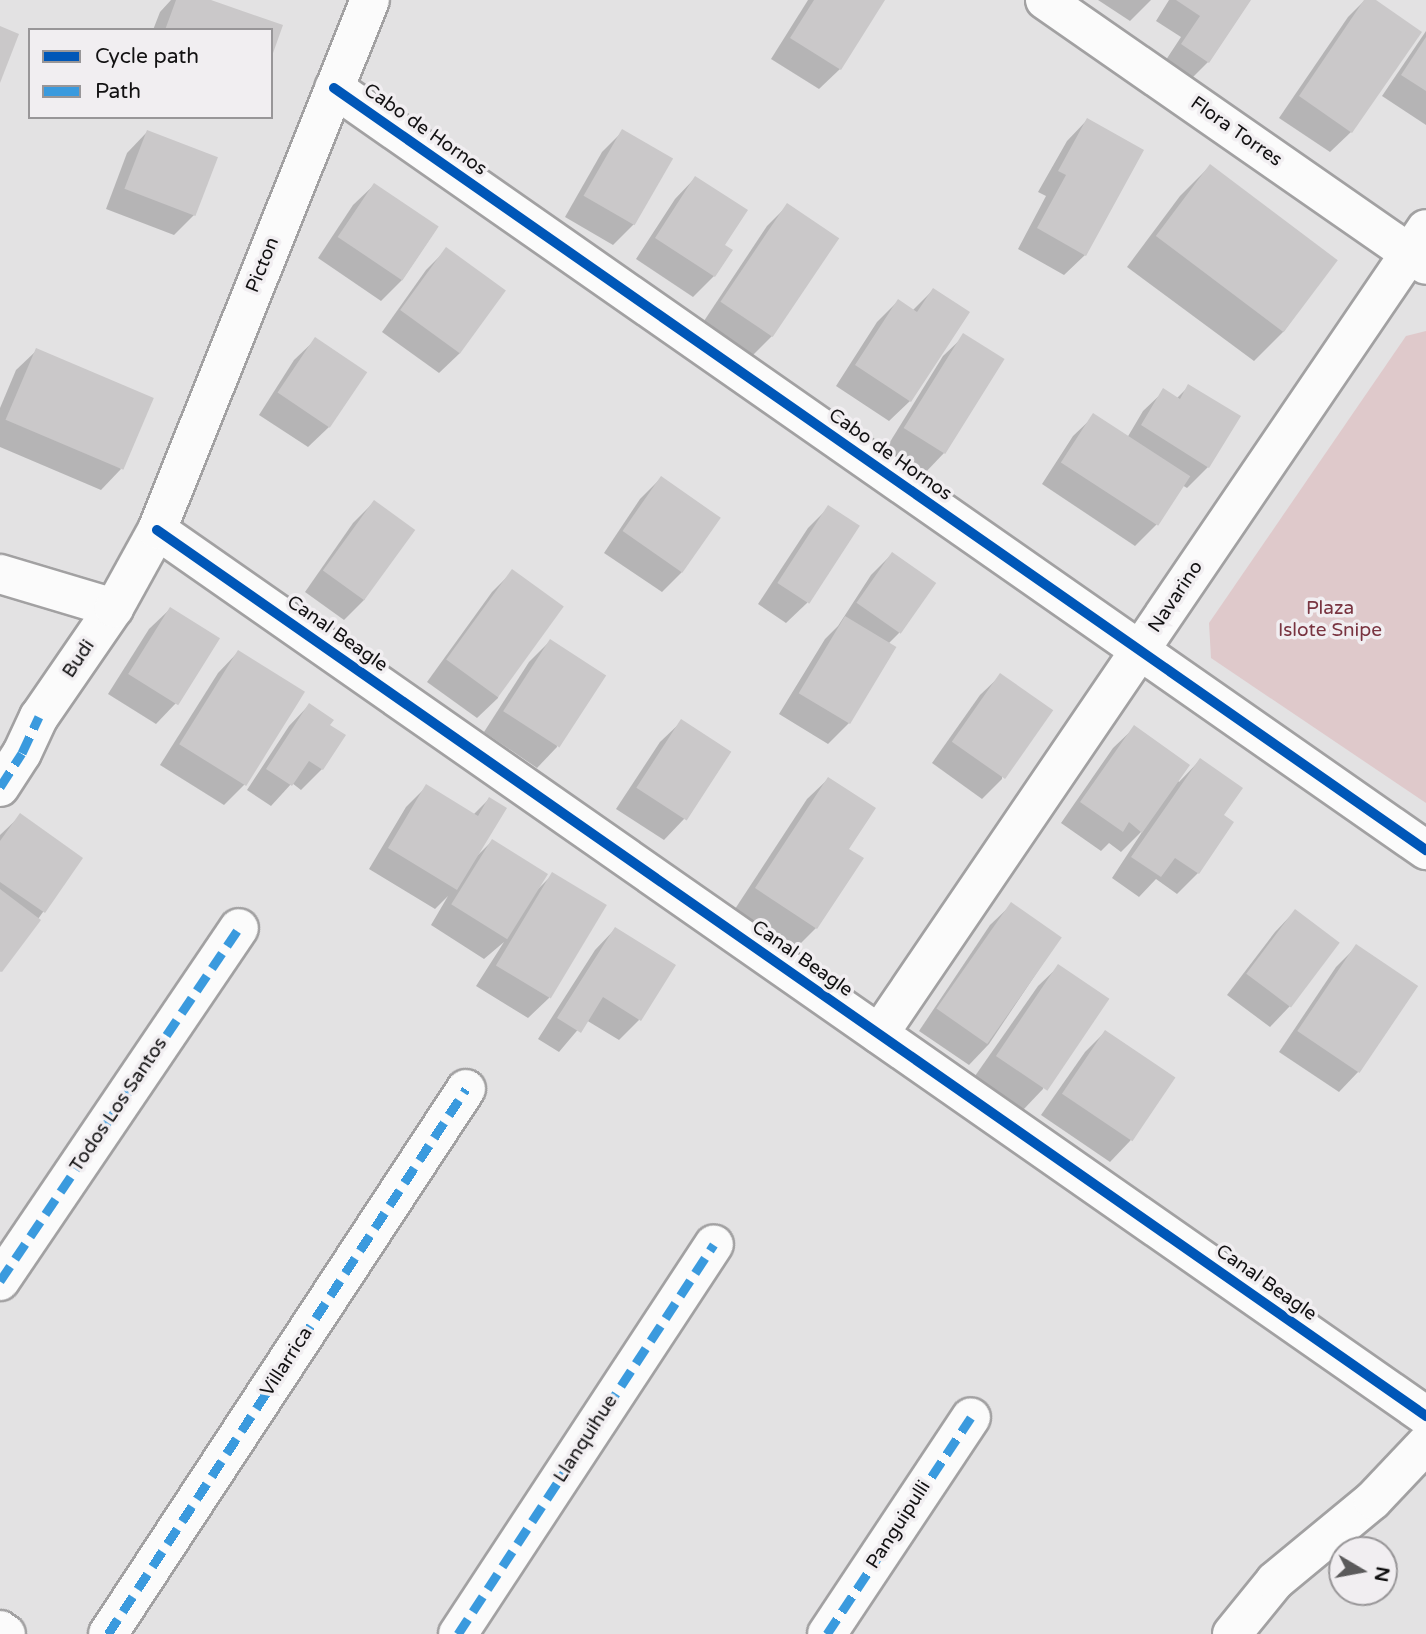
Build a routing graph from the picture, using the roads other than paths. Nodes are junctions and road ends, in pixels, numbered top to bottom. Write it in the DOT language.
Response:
graph roads {
  1 [pos="370,0"];
  2 [pos="1045,0"];
  3 [pos="334,88"];
  4 [pos="1421,249"];
  5 [pos="157,530"];
  6 [pos="0,574"];
  7 [pos="114,608"];
  8 [pos="1140,650"];
  9 [pos="0,787"];
  10 [pos="1426,850"];
  11 [pos="239,928"];
  12 [pos="879,1034"];
  13 [pos="466,1089"];
  14 [pos="714,1245"];
  15 [pos="0,1281"];
  16 [pos="1426,1416"];
  17 [pos="971,1417"];
  18 [pos="1426,1444"];
  19 [pos="0,1630"];
  20 [pos="6,1634"];
  21 [pos="108,1634"];
  22 [pos="458,1634"];
  23 [pos="827,1634"];
  24 [pos="1231,1634"];
  1 -- 3 [label="street, Picton"];
  2 -- 4 [label="street, Flora Torres"];
  3 -- 5 [label="street, Picton"];
  3 -- 8 [label="street, Cabo de Hornos"];
  4 -- 8 [label="street, Navarino"];
  5 -- 7 [label="street, Budi"];
  5 -- 12 [label="street, Canal Beagle"];
  6 -- 7 [label="street"];
  7 -- 9 [label="street, Budi"];
  8 -- 10 [label="street, Cabo de Hornos"];
  8 -- 12 [label="street, Navarino"];
  11 -- 15 [label="street, Todos Los Santos"];
  12 -- 16 [label="street, Canal Beagle"];
  13 -- 21 [label="street, Villarrica"];
  14 -- 22 [label="street, Llanquihue"];
  17 -- 23 [label="street, Panguipulli"];
  18 -- 24 [label="street"];
  19 -- 20 [label="street"];
}
